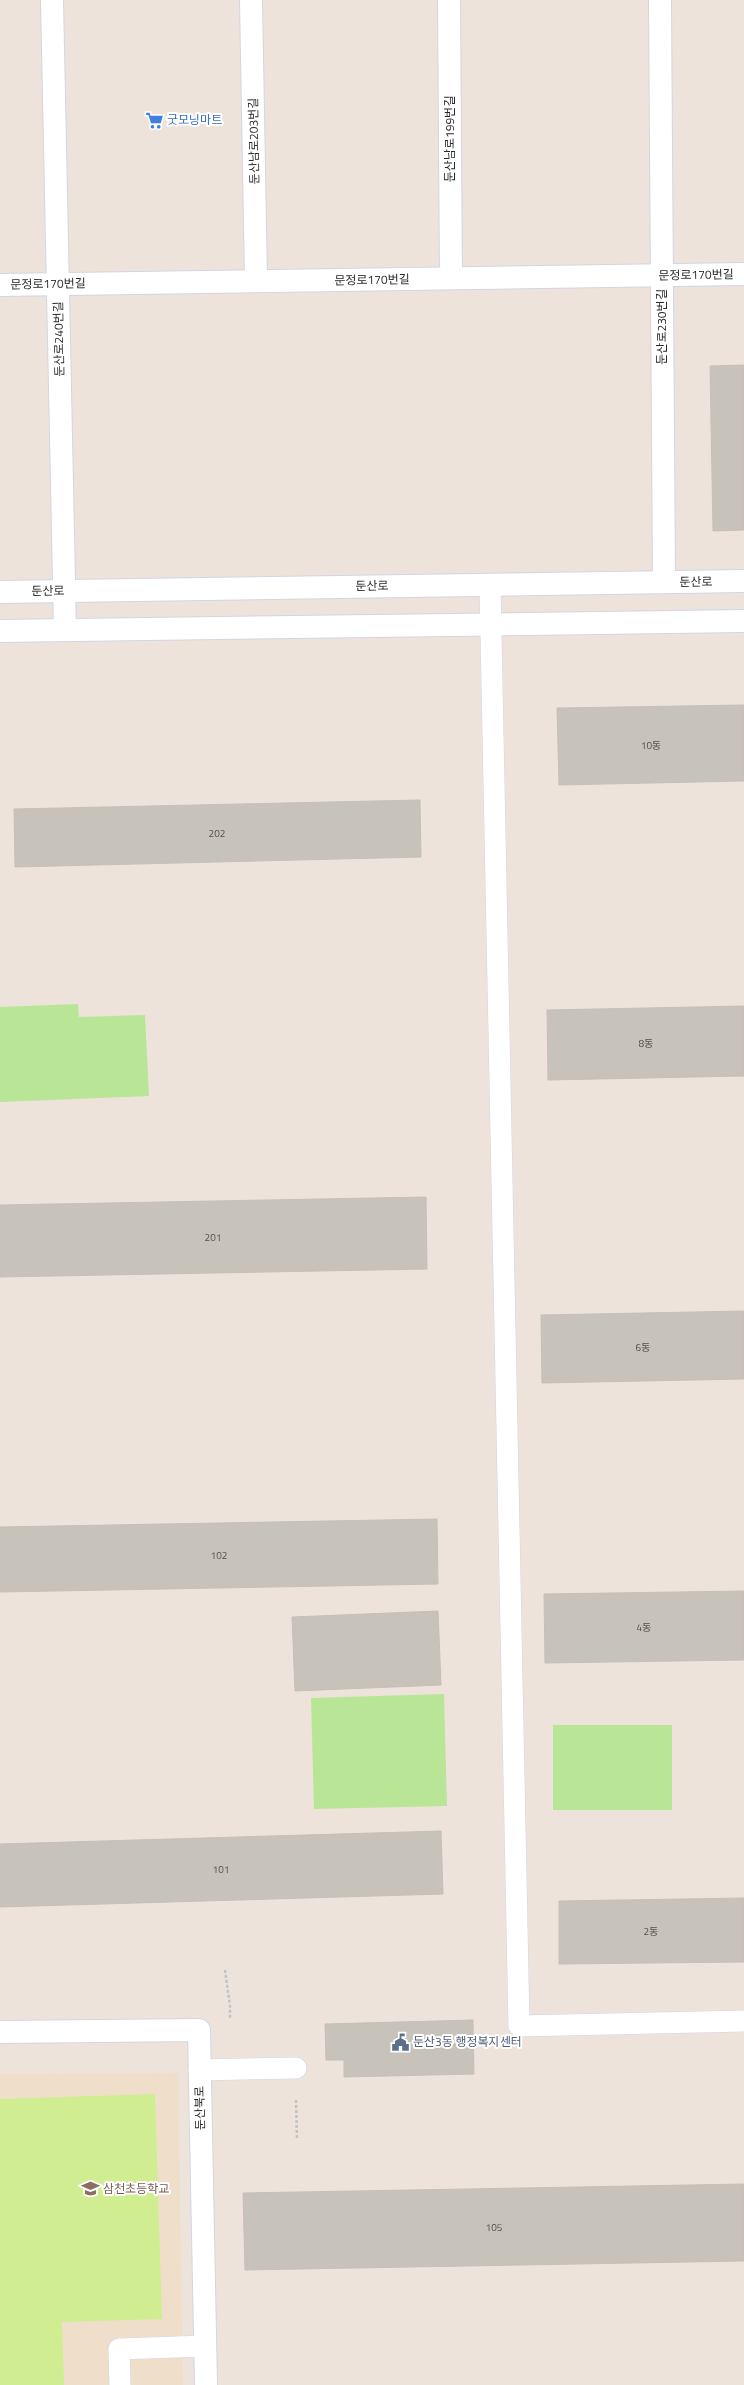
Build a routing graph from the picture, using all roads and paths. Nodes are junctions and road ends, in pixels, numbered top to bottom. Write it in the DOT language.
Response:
graph roads {
  1 [pos="52,0"];
  2 [pos="250,0"];
  3 [pos="448,0"];
  4 [pos="660,0"];
  5 [pos="744,274"];
  6 [pos="662,275"];
  7 [pos="451,278"];
  8 [pos="256,281"];
  9 [pos="58,284"];
  10 [pos="0,285"];
  11 [pos="744,581"];
  12 [pos="664,582"];
  13 [pos="490,585"];
  14 [pos="65,591"];
  15 [pos="0,592"];
  16 [pos="744,621"];
  17 [pos="490,624"];
  18 [pos="66,630"];
  19 [pos="0,631"];
  20 [pos="744,2021"];
  21 [pos="0,2032"];
  22 [pos="296,2068"];
  23 [pos="200,2070"];
  24 [pos="297,2140"];
  25 [pos="205,2346"];
  26 [pos="120,2385"];
  27 [pos="206,2385"];
  1 -- 9 [label="street, 둔산로240번길"];
  2 -- 8 [label="street, 둔산남로203번길"];
  3 -- 7 [label="street, 둔산남로199번길"];
  4 -- 6 [label="street, 둔산로230번길"];
  5 -- 6 [label="street, 문정로170번길"];
  6 -- 7 [label="street, 문정로170번길"];
  6 -- 12 [label="street, 둔산로230번길"];
  7 -- 8 [label="street, 문정로170번길"];
  8 -- 9 [label="street, 문정로170번길"];
  9 -- 10 [label="street, 문정로170번길"];
  9 -- 14 [label="street, 둔산로240번길"];
  11 -- 12 [label="street, 둔산로"];
  12 -- 13 [label="street, 둔산로"];
  13 -- 14 [label="street, 둔산로"];
  13 -- 17 [label="lane"];
  14 -- 15 [label="street, 둔산로"];
  14 -- 18 [label="street, 둔산로240번길"];
  16 -- 17 [label="street"];
  17 -- 18 [label="street"];
  17 -- 20 [label="lane"];
  18 -- 19 [label="street"];
  21 -- 23 [label="street, 둔산북로"];
  22 -- 23 [label="lane"];
  22 -- 24 [label="path"];
  23 -- 25 [label="street, 둔산북로"];
  25 -- 26 [label="lane"];
  25 -- 27 [label="street, 둔산북로"];
}
